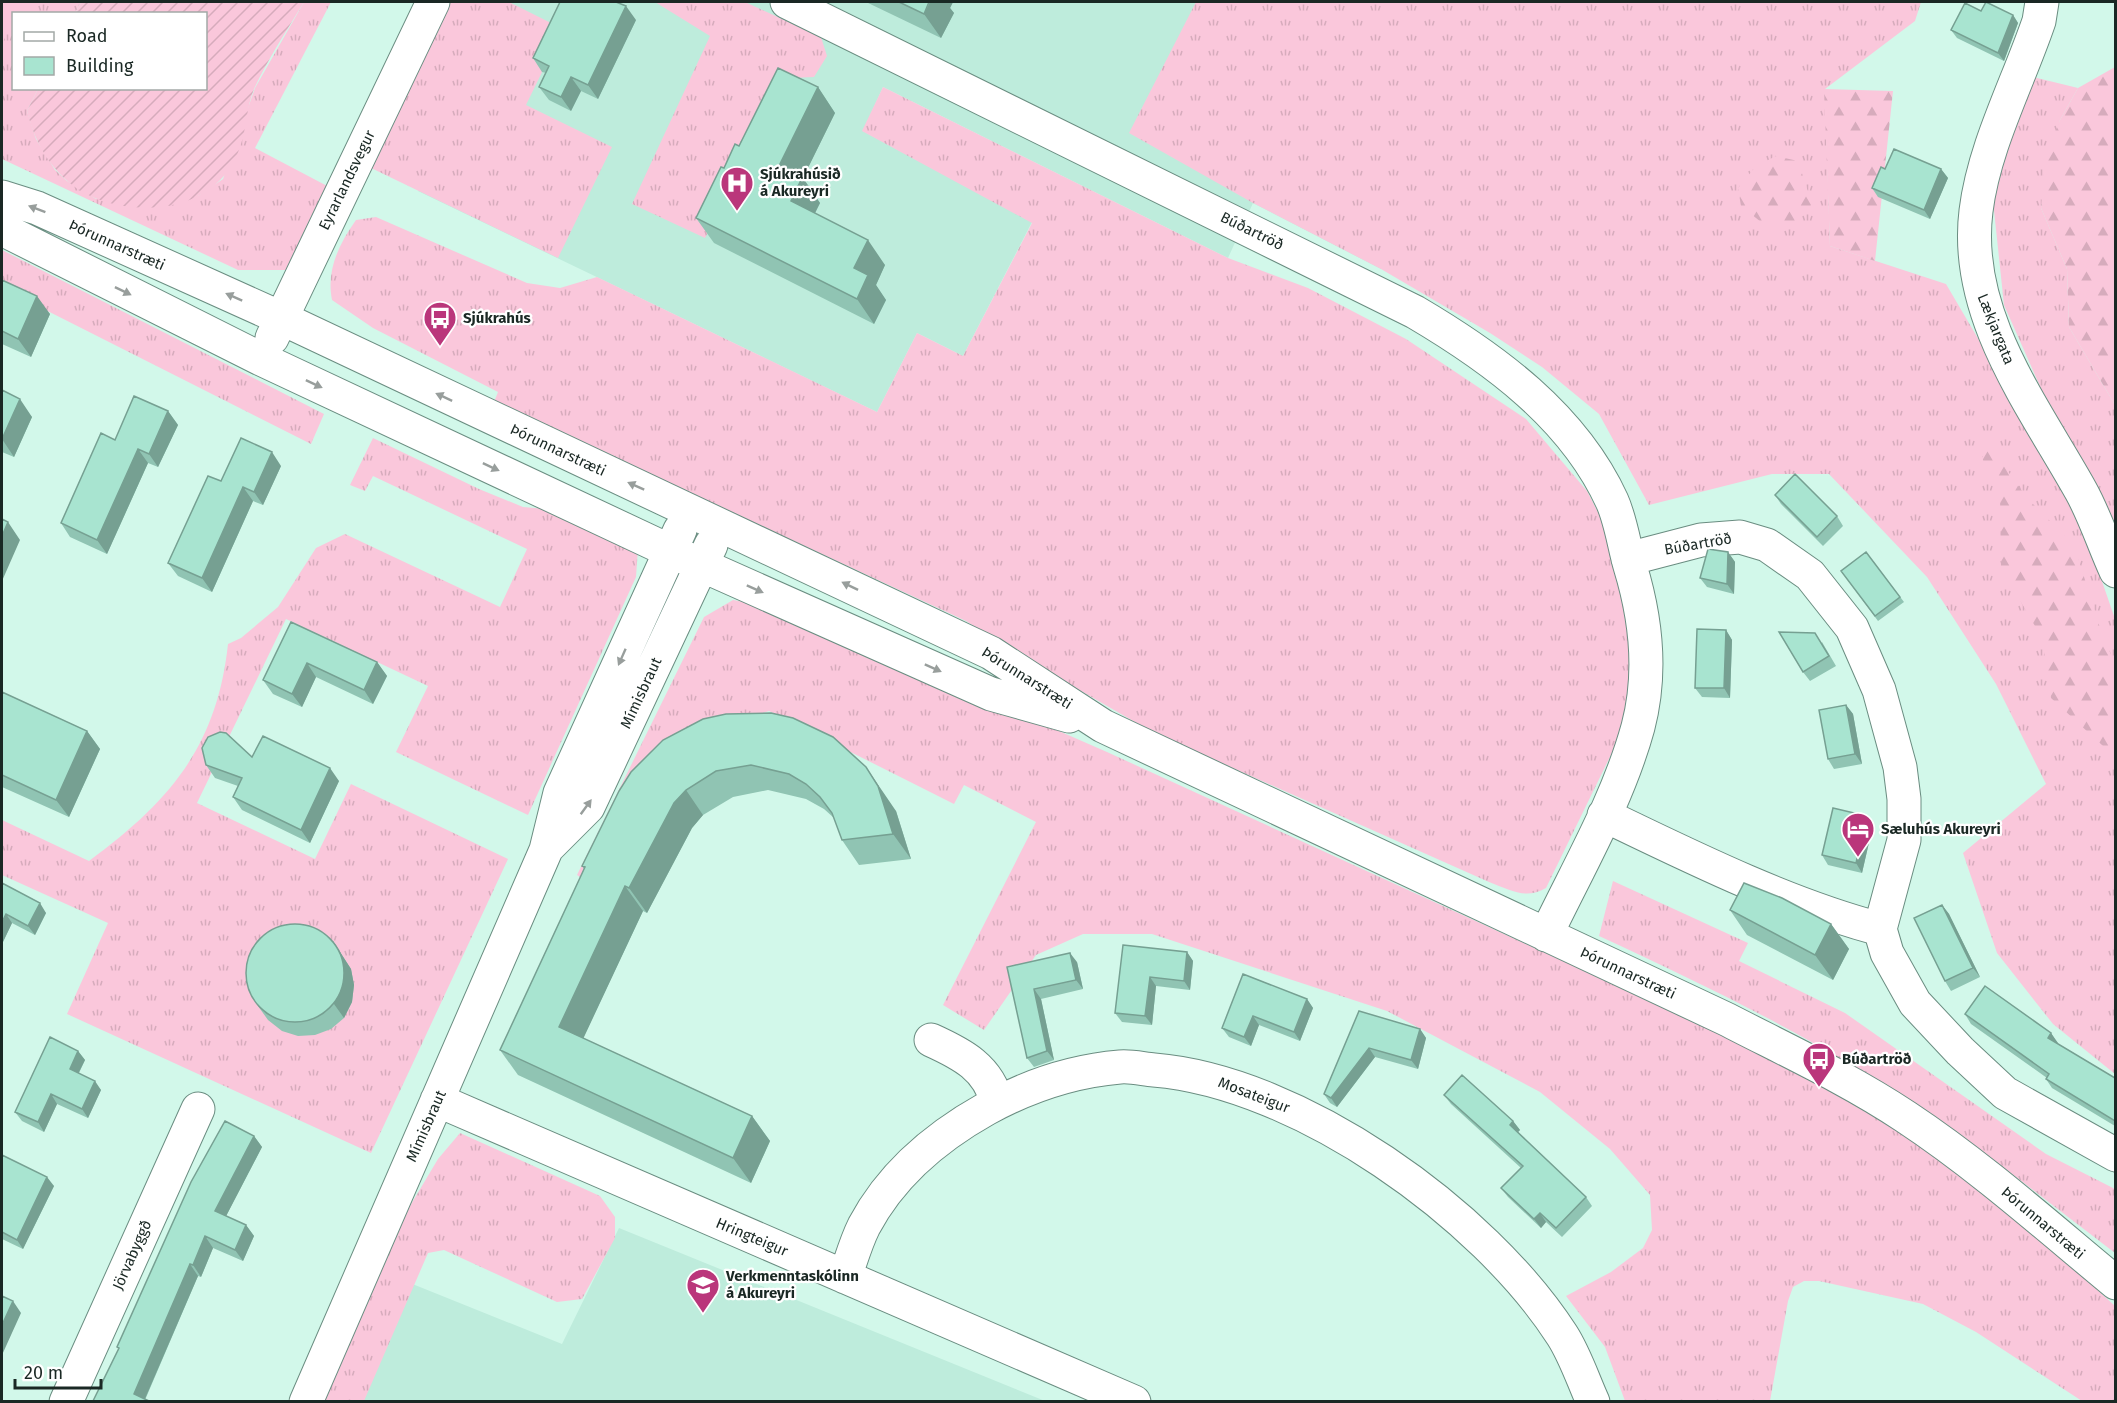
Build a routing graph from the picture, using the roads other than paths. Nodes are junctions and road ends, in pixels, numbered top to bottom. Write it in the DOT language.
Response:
graph roads {
  1 [pos="433,2"];
  2 [pos="787,2"];
  3 [pos="2042,2"];
  4 [pos="2,197"];
  5 [pos="2,229"];
  6 [pos="281,318"];
  7 [pos="261,359"];
  8 [pos="689,510"];
  9 [pos="721,525"];
  10 [pos="670,551"];
  11 [pos="1628,559"];
  12 [pos="702,565"];
  13 [pos="2115,571"];
  14 [pos="1103,726"];
  15 [pos="1604,814"];
  16 [pos="546,850"];
  17 [pos="1880,929"];
  18 [pos="1546,935"];
  19 [pos="931,1040"];
  20 [pos="437,1100"];
  21 [pos="997,1103"];
  22 [pos="198,1109"];
  23 [pos="2115,1155"];
  24 [pos="845,1277"];
  25 [pos="2115,1283"];
  26 [pos="66,1401"];
  27 [pos="306,1401"];
  28 [pos="1134,1401"];
  29 [pos="1593,1401"];
  1 -- 6 [label="street, Eyrarlandsvegur"];
  2 -- 11 [label="street, Búðartröð"];
  3 -- 13 [label="street, Lækjargata"];
  6 -- 4 [label="street, Þórunnarstræti, one-way"];
  5 -- 7 [label="street, Þórunnarstræti, one-way"];
  6 -- 7 [label="street, Eyrarlandsvegur"];
  8 -- 6 [label="street, Þórunnarstræti, one-way"];
  7 -- 10 [label="street, Þórunnarstræti, one-way"];
  8 -- 9 [label="street, Þórunnarstræti"];
  8 -- 10 [label="street, Mímisbraut"];
  9 -- 12 [label="street, Mímisbraut"];
  14 -- 9 [label="street, Þórunnarstræti, one-way"];
  10 -- 12 [label="street, Þórunnarstræti"];
  10 -- 16 [label="street, Mímisbraut, one-way"];
  11 -- 15 [label="street, Búðartröð"];
  11 -- 17 [label="street, Búðartröð"];
  12 -- 14 [label="street, Þórunnarstræti, one-way"];
  16 -- 12 [label="street, Mímisbraut, one-way"];
  14 -- 18 [label="street, Þórunnarstræti"];
  15 -- 17 [label="street"];
  15 -- 18 [label="street, Búðartröð"];
  16 -- 20 [label="street, Mímisbraut"];
  17 -- 23 [label="street"];
  18 -- 25 [label="street, Þórunnarstræti"];
  19 -- 21 [label="street"];
  20 -- 24 [label="street, Hringteigur"];
  20 -- 27 [label="street, Mímisbraut"];
  21 -- 24 [label="street, Mosateigur"];
  21 -- 29 [label="street, Mosateigur"];
  22 -- 26 [label="street, Jörvabyggð"];
  24 -- 28 [label="street, Hringteigur"];
}
